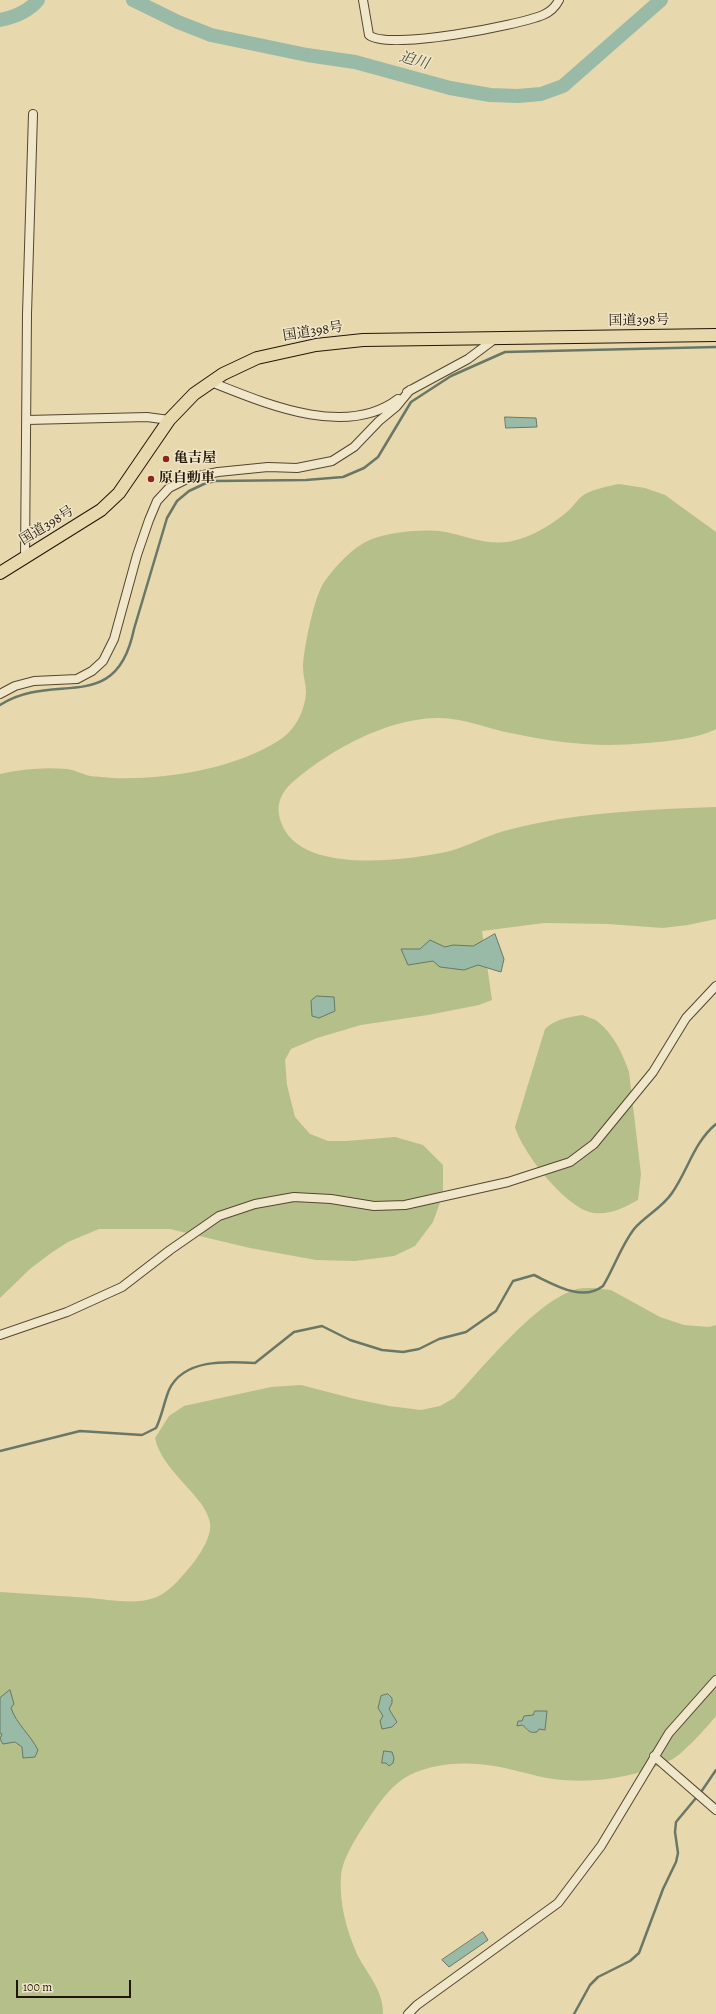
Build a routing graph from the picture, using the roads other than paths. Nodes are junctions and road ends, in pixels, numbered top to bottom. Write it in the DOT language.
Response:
graph roads {
  1 [pos="363,0"];
  2 [pos="558,0"];
  3 [pos="33,114"];
  4 [pos="716,335"];
  5 [pos="496,338"];
  6 [pos="212,382"];
  7 [pos="410,390"];
  8 [pos="28,420"];
  9 [pos="169,420"];
  10 [pos="25,558"];
  11 [pos="0,573"];
  12 [pos="0,694"];
  13 [pos="716,986"];
  14 [pos="0,1335"];
  15 [pos="716,1680"];
  16 [pos="654,1756"];
  17 [pos="716,1810"];
  18 [pos="408,2014"];
  1 -- 2 [label="street"];
  3 -- 8 [label="street"];
  4 -- 5 [label="highway, 国道398号"];
  5 -- 6 [label="highway, 国道398号"];
  5 -- 7 [label="street"];
  6 -- 7 [label="street"];
  6 -- 9 [label="highway, 国道398号"];
  7 -- 12 [label="street"];
  8 -- 9 [label="street"];
  8 -- 10 [label="street"];
  9 -- 10 [label="highway, 国道398号"];
  10 -- 11 [label="highway, 国道398号"];
  13 -- 14 [label="street"];
  15 -- 16 [label="street"];
  16 -- 17 [label="street"];
  16 -- 18 [label="street"];
}
